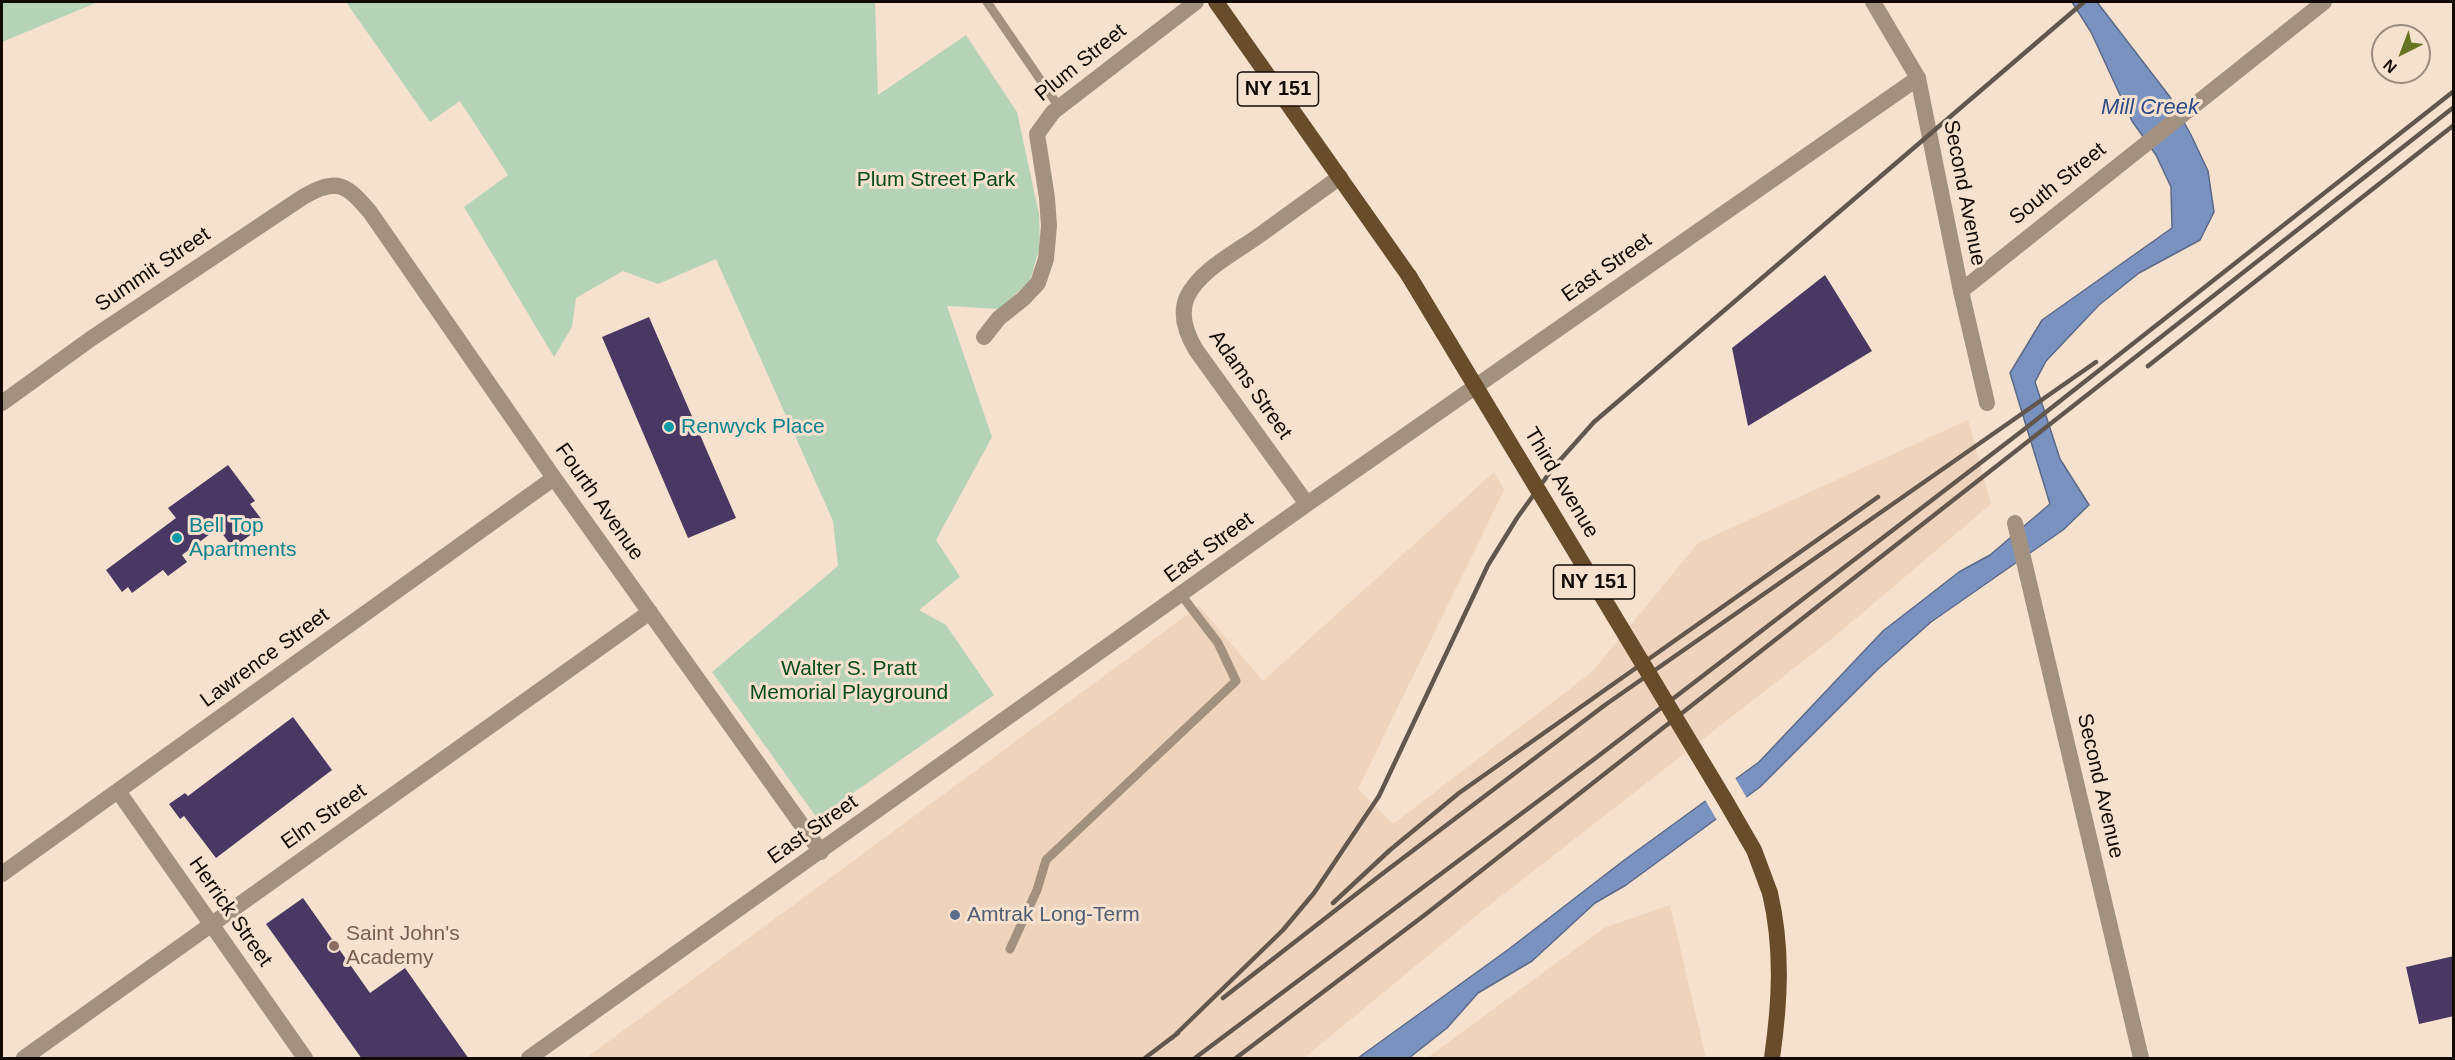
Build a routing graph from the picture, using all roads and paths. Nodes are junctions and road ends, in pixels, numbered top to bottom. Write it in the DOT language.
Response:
graph roads {
  1 [pos="987,2"];
  2 [pos="1196,2"];
  3 [pos="1216,2"];
  4 [pos="1873,2"];
  5 [pos="2324,2"];
  6 [pos="1918,78"];
  7 [pos="1059,107"];
  8 [pos="1340,177"];
  9 [pos="335,184"];
  10 [pos="1961,291"];
  11 [pos="984,338"];
  12 [pos="2,403"];
  13 [pos="1988,403"];
  14 [pos="554,478"];
  15 [pos="1308,504"];
  16 [pos="2015,523"];
  17 [pos="1182,596"];
  18 [pos="650,612"];
  19 [pos="118,791"];
  20 [pos="821,852"];
  21 [pos="2,874"];
  22 [pos="211,924"];
  23 [pos="1010,950"];
  24 [pos="533,1057"];
  25 [pos="24,1059"];
  26 [pos="305,1059"];
  27 [pos="1772,1059"];
  28 [pos="2141,1059"];
  1 -- 7 [label="lane"];
  2 -- 7 [label="street, Plum Street"];
  3 -- 8 [label="main road, Third Avenue / NY 151"];
  4 -- 6 [label="street, Second Avenue"];
  5 -- 10 [label="street, South Street"];
  6 -- 10 [label="street, Second Avenue"];
  6 -- 15 [label="street, East Street"];
  7 -- 11 [label="street, Plum Street"];
  8 -- 15 [label="street, Adams Street"];
  8 -- 27 [label="main road, Third Avenue / NY 151, bridge"];
  9 -- 12 [label="street, Summit Street"];
  9 -- 14 [label="street, Fourth Avenue"];
  10 -- 13 [label="street, Second Avenue"];
  14 -- 18 [label="street, Fourth Avenue"];
  14 -- 19 [label="street, Lawrence Street"];
  15 -- 17 [label="street, East Street"];
  16 -- 28 [label="street, Second Avenue"];
  17 -- 20 [label="street, East Street"];
  17 -- 23 [label="lane"];
  18 -- 20 [label="street, Fourth Avenue"];
  18 -- 22 [label="street, Elm Street"];
  19 -- 21 [label="street, Lawrence Street"];
  19 -- 22 [label="street, Herrick Street"];
  20 -- 24 [label="street, East Street"];
  22 -- 25 [label="street, Elm Street"];
  22 -- 26 [label="street, Herrick Street"];
}
